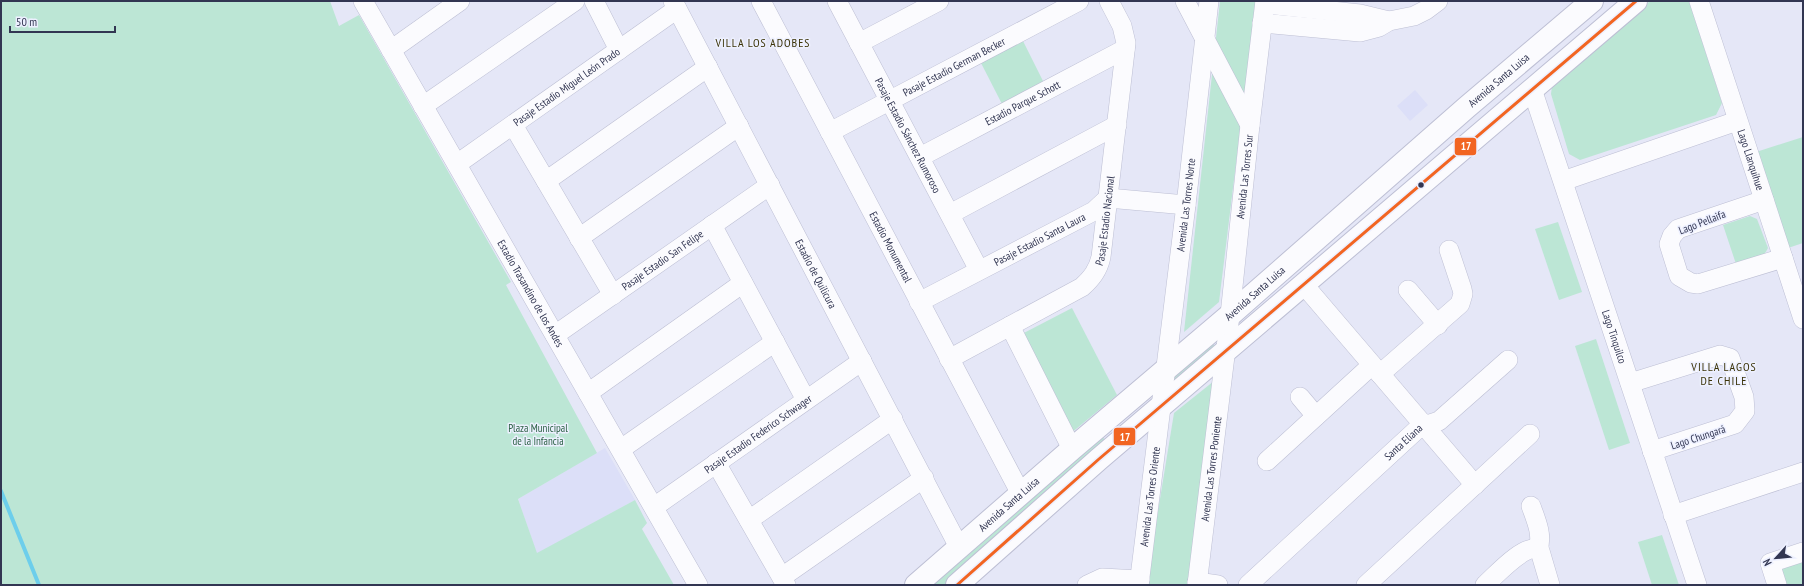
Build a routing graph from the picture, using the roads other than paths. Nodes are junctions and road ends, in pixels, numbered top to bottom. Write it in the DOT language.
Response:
graph roads {
  1 [pos="363,1"];
  2 [pos="460,1"];
  3 [pos="575,1"];
  4 [pos="594,1"];
  5 [pos="761,1"];
  6 [pos="837,1"];
  7 [pos="939,1"];
  8 [pos="1079,1"];
  9 [pos="1109,1"];
  10 [pos="1185,1"];
  11 [pos="1209,1"];
  12 [pos="1438,1"];
  13 [pos="1592,1"];
  14 [pos="1636,1"];
  15 [pos="1699,1"];
  16 [pos="1265,2"];
  17 [pos="675,5"];
  18 [pos="1361,8"];
  19 [pos="1388,21"];
  20 [pos="1262,23"];
  21 [pos="1205,38"];
  22 [pos="859,43"];
  23 [pos="1125,49"];
  24 [pos="391,50"];
  25 [pos="619,50"];
  26 [pos="708,67"];
  27 [pos="1532,89"];
  28 [pos="890,101"];
  29 [pos="423,106"];
  30 [pos="1467,107"];
  31 [pos="1738,121"];
  32 [pos="513,125"];
  33 [pos="1117,125"];
  34 [pos="1250,125"];
  35 [pos="739,126"];
  36 [pos="1487,129"];
  37 [pos="830,132"];
  38 [pos="920,157"];
  39 [pos="456,164"];
  40 [pos="546,181"];
  41 [pos="1563,181"];
  42 [pos="770,185"];
  43 [pos="1108,198"];
  44 [pos="1764,200"];
  45 [pos="1186,205"];
  46 [pos="950,214"];
  47 [pos="712,225"];
  48 [pos="579,238"];
  49 [pos="1449,250"];
  50 [pos="1783,258"];
  51 [pos="980,270"];
  52 [pos="743,283"];
  53 [pos="1304,285"];
  54 [pos="1408,290"];
  55 [pos="613,294"];
  56 [pos="919,302"];
  57 [pos="1230,315"];
  58 [pos="1803,319"];
  59 [pos="1438,325"];
  60 [pos="1010,326"];
  61 [pos="555,335"];
  62 [pos="775,342"];
  63 [pos="1225,353"];
  64 [pos="949,359"];
  65 [pos="1508,360"];
  66 [pos="862,361"];
  67 [pos="1166,369"];
  68 [pos="1376,369"];
  69 [pos="1630,384"];
  70 [pos="588,393"];
  71 [pos="1300,397"];
  72 [pos="806,400"];
  73 [pos="1160,408"];
  74 [pos="1316,416"];
  75 [pos="893,419"];
  76 [pos="1423,424"];
  77 [pos="1530,434"];
  78 [pos="621,449"];
  79 [pos="1072,449"];
  80 [pos="1652,451"];
  81 [pos="1266,461"];
  82 [pos="716,463"];
  83 [pos="1803,472"];
  84 [pos="924,478"];
  85 [pos="1475,485"];
  86 [pos="1021,494"];
  87 [pos="1531,506"];
  88 [pos="654,507"];
  89 [pos="1673,515"];
  90 [pos="749,520"];
  91 [pos="959,547"];
  92 [pos="1538,549"];
  93 [pos="1803,552"];
  94 [pos="784,581"];
  95 [pos="1140,583"];
  96 [pos="1197,583"];
  97 [pos="698,585"];
  98 [pos="916,585"];
  99 [pos="957,585"];
  100 [pos="1087,585"];
  101 [pos="1218,585"];
  102 [pos="1248,585"];
  103 [pos="1366,585"];
  104 [pos="1485,585"];
  105 [pos="1550,585"];
  106 [pos="1697,585"];
  107 [pos="1777,585"];
  1 -- 24 [label="street, Estadio Trasandino de los Andes"];
  2 -- 24 [label="street"];
  3 -- 29 [label="street"];
  4 -- 25 [label="street"];
  5 -- 37 [label="street, Estadio Monumental"];
  6 -- 22 [label="street, Pasaje Estadio Sánchez Rumoroso"];
  7 -- 22 [label="street"];
  8 -- 28 [label="street, Pasaje Estadio German Becker"];
  9 -- 23 [label="street, Pasaje Estadio Nacional"];
  10 -- 21 [label="street"];
  11 -- 21 [label="street, Avenida Las Torres Norte"];
  12 -- 19 [label="street"];
  13 -- 30 [label="main road, Avenida Santa Luisa"];
  14 -- 27 [label="main road"];
  15 -- 31 [label="street, Lago Llanquihue"];
  16 -- 18 [label="street"];
  16 -- 20 [label="street, Avenida Las Torres Sur"];
  17 -- 25 [label="street, Pasaje Estadio Miguel León Prado"];
  17 -- 26 [label="street, Estadio de Quilicura"];
  18 -- 19 [label="street"];
  19 -- 20 [label="street"];
  20 -- 34 [label="street, Avenida Las Torres Sur"];
  21 -- 34 [label="street"];
  21 -- 45 [label="street, Avenida Las Torres Norte"];
  22 -- 28 [label="street, Pasaje Estadio Sánchez Rumoroso"];
  23 -- 33 [label="street, Pasaje Estadio Nacional"];
  23 -- 38 [label="street, Estadio Parque Schott"];
  24 -- 29 [label="street, Estadio Trasandino de los Andes"];
  25 -- 32 [label="street, Pasaje Estadio Miguel León Prado"];
  26 -- 35 [label="street, Estadio de Quilicura"];
  26 -- 40 [label="street"];
  27 -- 36 [label="main road"];
  27 -- 41 [label="street, Lago Tinquilco"];
  28 -- 37 [label="street, Pasaje Estadio German Becker"];
  28 -- 38 [label="street, Pasaje Estadio Sánchez Rumoroso"];
  29 -- 39 [label="street, Estadio Trasandino de los Andes"];
  30 -- 36 [label="main road"];
  30 -- 57 [label="main road, Avenida Santa Luisa"];
  31 -- 41 [label="street"];
  31 -- 44 [label="street, Lago Llanquihue"];
  32 -- 39 [label="street, Pasaje Estadio Miguel León Prado"];
  32 -- 40 [label="street"];
  33 -- 43 [label="street, Pasaje Estadio Nacional"];
  33 -- 46 [label="street"];
  34 -- 57 [label="street, Avenida Las Torres Sur"];
  35 -- 42 [label="street, Estadio de Quilicura"];
  35 -- 48 [label="street"];
  36 -- 53 [label="main road"];
  37 -- 56 [label="street, Estadio Monumental"];
  38 -- 46 [label="street, Pasaje Estadio Sánchez Rumoroso"];
  39 -- 61 [label="street, Estadio Trasandino de los Andes"];
  40 -- 48 [label="street"];
  41 -- 69 [label="street, Lago Tinquilco"];
  42 -- 47 [label="street, Pasaje Estadio San Felipe"];
  42 -- 66 [label="street, Estadio de Quilicura"];
  43 -- 45 [label="street"];
  43 -- 51 [label="street, Pasaje Estadio Santa Laura"];
  43 -- 60 [label="street, Pasaje Estadio Nacional"];
  44 -- 50 [label="street, Lago Llanquihue"];
  44 -- 50 [label="street, Lago Pellaifa"];
  45 -- 67 [label="street, Avenida Las Torres Norte"];
  46 -- 51 [label="street, Pasaje Estadio Sánchez Rumoroso"];
  47 -- 52 [label="street"];
  47 -- 55 [label="street, Pasaje Estadio San Felipe"];
  48 -- 55 [label="street"];
  49 -- 59 [label="street"];
  50 -- 58 [label="street, Lago Llanquihue"];
  51 -- 56 [label="street, Pasaje Estadio Santa Laura"];
  52 -- 62 [label="street"];
  52 -- 70 [label="street"];
  53 -- 63 [label="main road"];
  53 -- 68 [label="street, Santa Eliana"];
  54 -- 59 [label="street"];
  55 -- 61 [label="street, Pasaje Estadio San Felipe"];
  56 -- 64 [label="street, Estadio Monumental"];
  57 -- 63 [label="street, Avenida Las Torres Sur"];
  57 -- 67 [label="main road, Avenida Santa Luisa"];
  59 -- 68 [label="street"];
  60 -- 64 [label="street, Pasaje Estadio Nacional"];
  60 -- 79 [label="street"];
  61 -- 70 [label="street, Estadio Trasandino de los Andes"];
  62 -- 72 [label="street"];
  62 -- 78 [label="street"];
  63 -- 73 [label="main road"];
  63 -- 96 [label="street, Avenida Las Torres Poniente"];
  64 -- 86 [label="street, Estadio Monumental"];
  65 -- 76 [label="street"];
  66 -- 72 [label="street, Pasaje Estadio Federico Schwager"];
  66 -- 75 [label="street, Estadio de Quilicura"];
  67 -- 73 [label="street, Avenida Las Torres Norte"];
  67 -- 79 [label="main road, Avenida Santa Luisa"];
  68 -- 74 [label="street"];
  68 -- 76 [label="street, Santa Eliana"];
  69 -- 80 [label="street, Lago Tinquilco"];
  69 -- 80 [label="street, Lago Chungará"];
  70 -- 78 [label="street, Estadio Trasandino de los Andes"];
  71 -- 74 [label="street"];
  72 -- 82 [label="street, Pasaje Estadio Federico Schwager"];
  73 -- 95 [label="street, Avenida Las Torres Oriente"];
  73 -- 99 [label="main road"];
  74 -- 81 [label="street"];
  75 -- 84 [label="street, Estadio de Quilicura"];
  75 -- 90 [label="street"];
  76 -- 85 [label="street"];
  76 -- 102 [label="street, Santa Eliana"];
  77 -- 85 [label="street"];
  78 -- 88 [label="street, Estadio Trasandino de los Andes"];
  79 -- 86 [label="main road, Avenida Santa Luisa"];
  80 -- 89 [label="street, Lago Tinquilco"];
  82 -- 88 [label="street, Pasaje Estadio Federico Schwager"];
  82 -- 90 [label="street"];
  83 -- 89 [label="street"];
  84 -- 91 [label="street, Estadio de Quilicura"];
  84 -- 94 [label="street"];
  85 -- 103 [label="street"];
  86 -- 91 [label="main road, Avenida Santa Luisa"];
  87 -- 92 [label="street"];
  88 -- 97 [label="street, Estadio Trasandino de los Andes"];
  89 -- 106 [label="street, Lago Tinquilco"];
  90 -- 94 [label="street"];
  91 -- 98 [label="main road, Avenida Santa Luisa"];
  92 -- 104 [label="street"];
  92 -- 105 [label="street"];
  93 -- 107 [label="street"];
  95 -- 100 [label="street"];
  96 -- 101 [label="street"];
}
